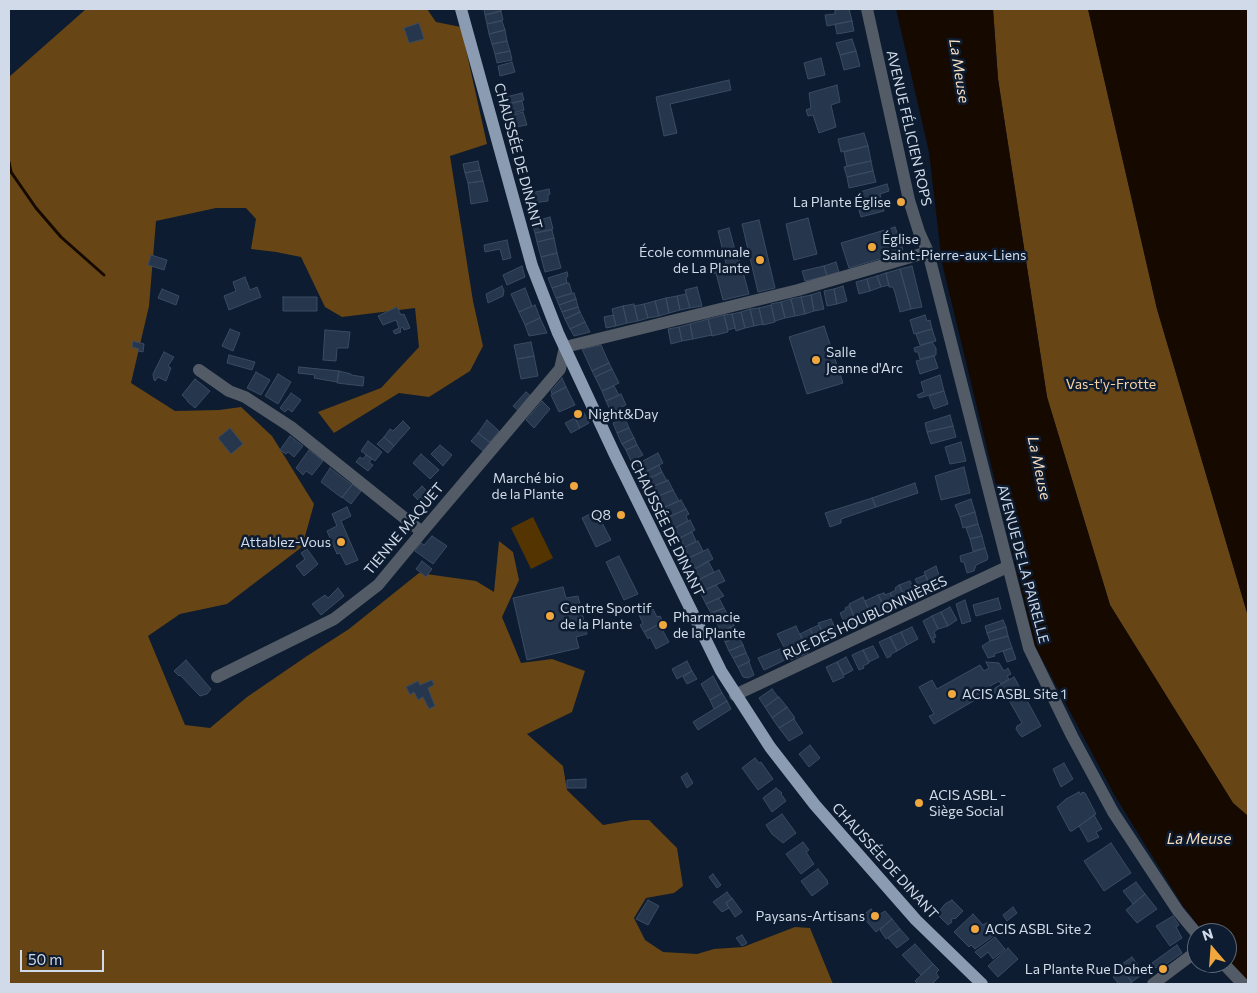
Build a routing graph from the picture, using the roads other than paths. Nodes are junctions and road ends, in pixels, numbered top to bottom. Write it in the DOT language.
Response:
graph roads {
  1 [pos="461,9"];
  2 [pos="867,9"];
  3 [pos="928,252"];
  4 [pos="565,347"];
  5 [pos="199,370"];
  6 [pos="422,532"];
  7 [pos="1007,567"];
  8 [pos="218,676"];
  9 [pos="736,695"];
  10 [pos="1188,923"];
  11 [pos="1187,958"];
  12 [pos="1233,973"];
  13 [pos="982,984"];
  14 [pos="1153,984"];
  15 [pos="1243,984"];
  1 -- 4 [label="main road, CHAUSSÉE DE DINANT"];
  2 -- 3 [label="street, AVENUE FÉLICIEN ROPS"];
  3 -- 4 [label="street"];
  3 -- 7 [label="street, AVENUE DE LA PAIRELLE"];
  4 -- 6 [label="street, TIENNE MAQUET"];
  4 -- 9 [label="main road, CHAUSSÉE DE DINANT"];
  5 -- 6 [label="street"];
  6 -- 8 [label="street, TIENNE MAQUET"];
  7 -- 9 [label="street, RUE DES HOUBLONNIÈRES"];
  7 -- 10 [label="street, AVENUE DE LA PAIRELLE"];
  9 -- 13 [label="main road, CHAUSSÉE DE DINANT"];
  11 -- 14 [label="street"];
  12 -- 15 [label="street"];
}
